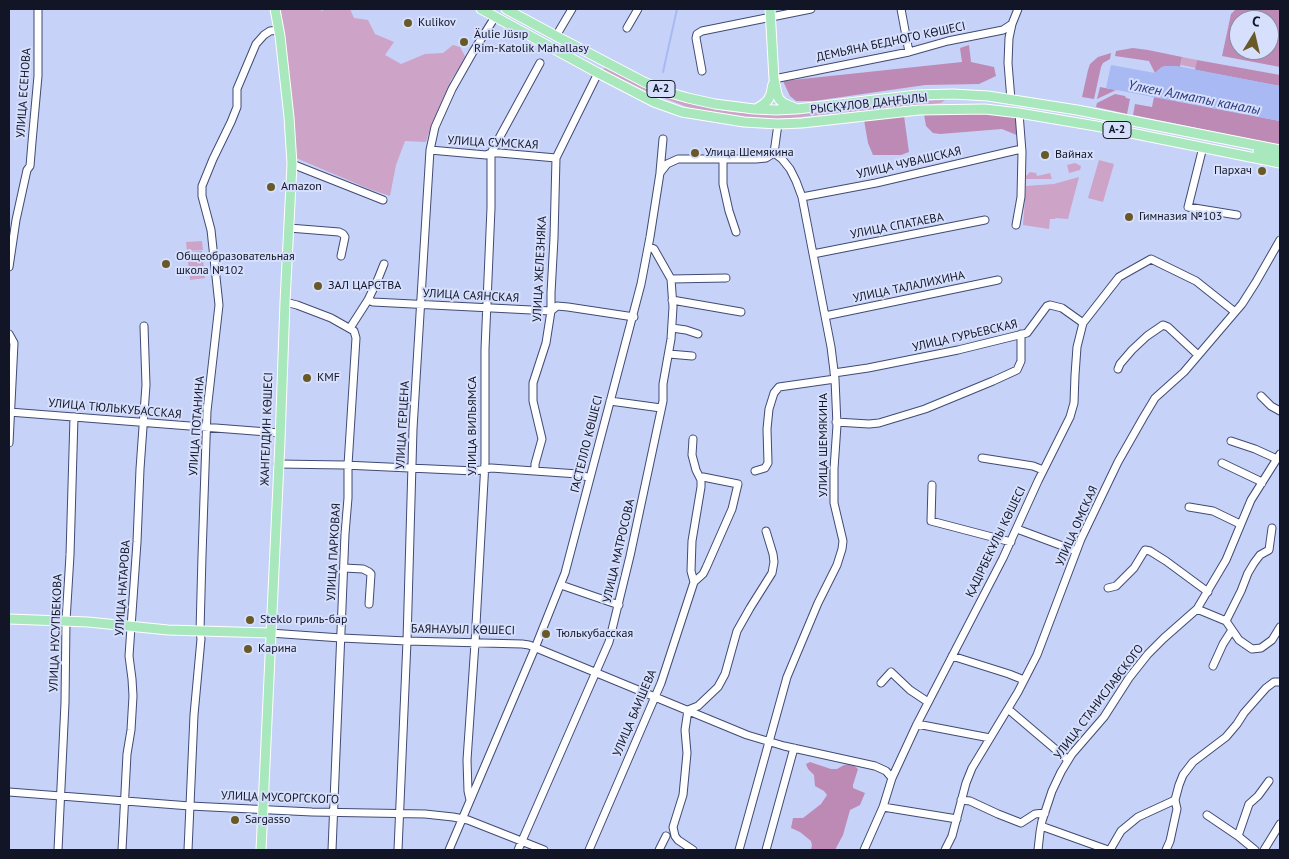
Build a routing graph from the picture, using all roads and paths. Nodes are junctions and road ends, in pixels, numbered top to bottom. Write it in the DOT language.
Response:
graph roads {
  1 [pos="38,9"];
  2 [pos="275,9"];
  3 [pos="481,9"];
  4 [pos="506,9"];
  5 [pos="572,9"];
  6 [pos="638,9"];
  7 [pos="811,9"];
  8 [pos="901,9"];
  9 [pos="1018,9"];
  10 [pos="494,13"];
  11 [pos="770,13"];
  12 [pos="516,14"];
  13 [pos="1012,24"];
  14 [pos="627,28"];
  15 [pos="279,30"];
  16 [pos="556,36"];
  17 [pos="533,38"];
  18 [pos="574,46"];
  19 [pos="909,52"];
  20 [pos="540,63"];
  21 [pos="702,71"];
  22 [pos="598,73"];
  23 [pos="774,79"];
  24 [pos="952,94"];
  25 [pos="1011,100"];
  26 [pos="797,109"];
  27 [pos="953,109"];
  28 [pos="754,110"];
  29 [pos="1077,110"];
  30 [pos="1019,113"];
  31 [pos="1074,122"];
  32 [pos="778,124"];
  33 [pos="1218,138"];
  34 [pos="663,139"];
  35 [pos="1162,139"];
  36 [pos="1203,147"];
  37 [pos="430,150"];
  38 [pos="1022,150"];
  39 [pos="1280,150"];
  40 [pos="492,153"];
  41 [pos="774,153"];
  42 [pos="1239,154"];
  43 [pos="1280,157"];
  44 [pos="556,158"];
  45 [pos="724,158"];
  46 [pos="1280,163"];
  47 [pos="292,164"];
  48 [pos="660,173"];
  49 [pos="802,196"];
  50 [pos="383,200"];
  51 [pos="1237,215"];
  52 [pos="985,220"];
  53 [pos="1016,224"];
  54 [pos="289,228"];
  55 [pos="736,232"];
  56 [pos="1280,240"];
  57 [pos="649,247"];
  58 [pos="813,254"];
  59 [pos="341,256"];
  60 [pos="384,264"];
  61 [pos="9,267"];
  62 [pos="726,278"];
  63 [pos="671,279"];
  64 [pos="998,280"];
  65 [pos="368,300"];
  66 [pos="672,300"];
  67 [pos="285,302"];
  68 [pos="421,305"];
  69 [pos="488,308"];
  70 [pos="551,311"];
  71 [pos="742,312"];
  72 [pos="1235,312"];
  73 [pos="825,316"];
  74 [pos="634,317"];
  75 [pos="1083,323"];
  76 [pos="144,326"];
  77 [pos="350,328"];
  78 [pos="672,328"];
  79 [pos="9,334"];
  80 [pos="698,334"];
  81 [pos="1021,334"];
  82 [pos="669,354"];
  83 [pos="1198,355"];
  84 [pos="692,356"];
  85 [pos="1118,369"];
  86 [pos="835,376"];
  87 [pos="1261,396"];
  88 [pos="610,401"];
  89 [pos="661,408"];
  90 [pos="1280,411"];
  91 [pos="9,412"];
  92 [pos="74,417"];
  93 [pos="836,422"];
  94 [pos="143,423"];
  95 [pos="207,428"];
  96 [pos="280,433"];
  97 [pos="693,438"];
  98 [pos="1231,442"];
  99 [pos="9,443"];
  100 [pos="1279,457"];
  101 [pos="982,458"];
  102 [pos="1222,463"];
  103 [pos="278,464"];
  104 [pos="348,465"];
  105 [pos="412,469"];
  106 [pos="484,469"];
  107 [pos="1043,470"];
  108 [pos="535,471"];
  109 [pos="755,471"];
  110 [pos="590,478"];
  111 [pos="701,480"];
  112 [pos="1262,484"];
  113 [pos="932,485"];
  114 [pos="1189,507"];
  115 [pos="1240,524"];
  116 [pos="1272,528"];
  117 [pos="1017,529"];
  118 [pos="766,531"];
  119 [pos="1011,542"];
  120 [pos="1076,551"];
  121 [pos="344,568"];
  122 [pos="694,582"];
  123 [pos="561,585"];
  124 [pos="1108,588"];
  125 [pos="1208,592"];
  126 [pos="369,604"];
  127 [pos="618,605"];
  128 [pos="1197,609"];
  129 [pos="9,619"];
  130 [pos="66,620"];
  131 [pos="1226,621"];
  132 [pos="132,626"];
  133 [pos="1280,627"];
  134 [pos="1232,630"];
  135 [pos="200,631"];
  136 [pos="270,633"];
  137 [pos="341,638"];
  138 [pos="407,641"];
  139 [pos="475,643"];
  140 [pos="535,648"];
  141 [pos="952,656"];
  142 [pos="1213,666"];
  143 [pos="596,673"];
  144 [pos="1024,680"];
  145 [pos="1280,682"];
  146 [pos="881,683"];
  147 [pos="656,697"];
  148 [pos="928,702"];
  149 [pos="1008,709"];
  150 [pos="688,710"];
  151 [pos="917,724"];
  152 [pos="990,738"];
  153 [pos="769,742"];
  154 [pos="794,748"];
  155 [pos="1068,760"];
  156 [pos="892,778"];
  157 [pos="1269,781"];
  158 [pos="9,792"];
  159 [pos="60,796"];
  160 [pos="470,800"];
  161 [pos="961,800"];
  162 [pos="1175,800"];
  163 [pos="124,801"];
  164 [pos="190,806"];
  165 [pos="883,807"];
  166 [pos="263,809"];
  167 [pos="334,812"];
  168 [pos="1045,813"];
  169 [pos="399,814"];
  170 [pos="1207,815"];
  171 [pos="463,818"];
  172 [pos="957,818"];
  173 [pos="1280,824"];
  174 [pos="1041,826"];
  175 [pos="666,836"];
  176 [pos="1238,836"];
  177 [pos="522,841"];
  178 [pos="58,850"];
  179 [pos="122,850"];
  180 [pos="188,850"];
  181 [pos="261,850"];
  182 [pos="332,850"];
  183 [pos="398,850"];
  184 [pos="449,850"];
  185 [pos="518,850"];
  186 [pos="544,850"];
  187 [pos="589,850"];
  188 [pos="660,850"];
  189 [pos="693,850"];
  190 [pos="739,850"];
  191 [pos="766,850"];
  192 [pos="864,850"];
  193 [pos="945,850"];
  194 [pos="1038,850"];
  195 [pos="1109,850"];
  196 [pos="1166,850"];
  197 [pos="1255,850"];
  198 [pos="1264,850"];
  1 -- 61 [label="street, УЛИЦА ЕСЕНОВА"];
  2 -- 15 [label="main road, ЖАНГЕЛДИН КӨШЕСІ"];
  3 -- 10 [label="main road, РЫСҚҰЛОВ ДАҢҒЫЛЫ / A-2"];
  4 -- 12 [label="main road, РЫСҚҰЛОВ ДАҢҒЫЛЫ / A-2"];
  5 -- 16 [label="street"];
  6 -- 14 [label="street"];
  7 -- 11 [label="street"];
  8 -- 19 [label="street"];
  9 -- 13 [label="street"];
  10 -- 12 [label="main road"];
  10 -- 17 [label="main road, РЫСҚҰЛОВ ДАҢҒЫЛЫ / A-2"];
  10 -- 37 [label="street, УЛИЦА ГЕРЦЕНА"];
  11 -- 21 [label="street"];
  11 -- 23 [label="main road"];
  12 -- 16 [label="main road, РЫСҚҰЛОВ ДАҢҒЫЛЫ / A-2"];
  13 -- 19 [label="street, ДЕМЬЯНА БЕДНОГО КӨШЕСІ"];
  13 -- 25 [label="street"];
  15 -- 47 [label="main road, ЖАНГЕЛДИН КӨШЕСІ"];
  15 -- 95 [label="street, УЛИЦА ПОТАНИНА"];
  16 -- 18 [label="main road, РЫСҚҰЛОВ ДАҢҒЫЛЫ / A-2"];
  17 -- 18 [label="main road"];
  17 -- 22 [label="main road, РЫСҚҰЛОВ ДАҢҒЫЛЫ / A-2"];
  18 -- 28 [label="main road, РЫСҚҰЛОВ ДАҢҒЫЛЫ / A-2"];
  19 -- 23 [label="street, ДЕМЬЯНА БЕДНОГО КӨШЕСІ"];
  20 -- 40 [label="street, УЛИЦА ВИЛЬЯМСА"];
  22 -- 32 [label="main road, РЫСҚҰЛОВ ДАҢҒЫЛЫ / A-2"];
  22 -- 44 [label="street, УЛИЦА ЖЕЛЕЗНЯКА"];
  23 -- 26 [label="main road"];
  23 -- 28 [label="main road"];
  24 -- 25 [label="main road, РЫСҚҰЛОВ ДАҢҒЫЛЫ / A-2"];
  24 -- 26 [label="main road, РЫСҚҰЛОВ ДАҢҒЫЛЫ / A-2"];
  24 -- 27 [label="main road"];
  25 -- 29 [label="main road, РЫСҚҰЛОВ ДАҢҒЫЛЫ / A-2"];
  26 -- 28 [label="main road, РЫСҚҰЛОВ ДАҢҒЫЛЫ / A-2"];
  27 -- 30 [label="main road, РЫСҚҰЛОВ ДАҢҒЫЛЫ / A-2"];
  27 -- 32 [label="main road, РЫСҚҰЛОВ ДАҢҒЫЛЫ / A-2"];
  29 -- 31 [label="main road"];
  29 -- 33 [label="main road, РЫСҚҰЛОВ ДАҢҒЫЛЫ / A-2"];
  30 -- 31 [label="main road, РЫСҚҰЛОВ ДАҢҒЫЛЫ / A-2"];
  30 -- 38 [label="street"];
  31 -- 35 [label="main road, РЫСҚҰЛОВ ДАҢҒЫЛЫ / A-2"];
  32 -- 41 [label="street"];
  33 -- 35 [label="main road"];
  33 -- 39 [label="main road, РЫСҚҰЛОВ ДАҢҒЫЛЫ / A-2"];
  34 -- 48 [label="street, ГАСТЕЛЛО КӨШЕСІ"];
  35 -- 36 [label="main road, РЫСҚҰЛОВ ДАҢҒЫЛЫ / A-2"];
  36 -- 42 [label="main road, РЫСҚҰЛОВ ДАҢҒЫЛЫ / A-2"];
  36 -- 51 [label="street"];
  37 -- 40 [label="street, УЛИЦА СУМСКАЯ"];
  37 -- 68 [label="street, УЛИЦА ГЕРЦЕНА"];
  38 -- 49 [label="street, УЛИЦА ЧУВАШСКАЯ"];
  38 -- 53 [label="street"];
  40 -- 44 [label="street, УЛИЦА СУМСКАЯ"];
  40 -- 69 [label="street, УЛИЦА ВИЛЬЯМСА"];
  41 -- 45 [label="street"];
  41 -- 49 [label="street, УЛИЦА ШЕМЯКИНА"];
  42 -- 43 [label="main road"];
  42 -- 46 [label="main road, РЫСҚҰЛОВ ДАҢҒЫЛЫ / A-2"];
  44 -- 70 [label="street, УЛИЦА ЖЕЛЕЗНЯКА"];
  45 -- 48 [label="street"];
  45 -- 55 [label="street"];
  47 -- 50 [label="street"];
  47 -- 54 [label="main road, ЖАНГЕЛДИН КӨШЕСІ"];
  48 -- 57 [label="street, ГАСТЕЛЛО КӨШЕСІ"];
  49 -- 58 [label="street, УЛИЦА ШЕМЯКИНА"];
  52 -- 58 [label="street, УЛИЦА СПАТАЕВА"];
  54 -- 59 [label="street"];
  54 -- 67 [label="main road, ЖАНГЕЛДИН КӨШЕСІ"];
  56 -- 72 [label="street, УЛИЦА ОМСКАЯ"];
  57 -- 63 [label="street, УЛИЦА МАТРОСОВА"];
  57 -- 74 [label="street, ГАСТЕЛЛО КӨШЕСІ"];
  58 -- 73 [label="street, УЛИЦА ШЕМЯКИНА"];
  60 -- 65 [label="street"];
  62 -- 63 [label="street"];
  63 -- 66 [label="street, УЛИЦА МАТРОСОВА"];
  64 -- 73 [label="street, УЛИЦА ТАЛАЛИХИНА"];
  65 -- 68 [label="street, УЛИЦА САЯНСКАЯ"];
  65 -- 77 [label="street"];
  66 -- 71 [label="street"];
  66 -- 78 [label="street, УЛИЦА МАТРОСОВА"];
  67 -- 77 [label="street"];
  67 -- 96 [label="main road, ЖАНГЕЛДИН КӨШЕСІ"];
  68 -- 69 [label="street, УЛИЦА САЯНСКАЯ"];
  68 -- 105 [label="street, УЛИЦА ГЕРЦЕНА"];
  69 -- 70 [label="street, УЛИЦА САЯНСКАЯ"];
  69 -- 106 [label="street, УЛИЦА ВИЛЬЯМСА"];
  70 -- 74 [label="street, УЛИЦА САЯНСКАЯ"];
  70 -- 108 [label="street, УЛИЦА ЖЕЛЕЗНЯКА"];
  72 -- 75 [label="street, ҚАДІРБЕКҰЛЫ КӨШЕСІ"];
  72 -- 83 [label="street, УЛИЦА ОМСКАЯ"];
  73 -- 86 [label="street, УЛИЦА ШЕМЯКИНА"];
  74 -- 88 [label="street, ГАСТЕЛЛО КӨШЕСІ"];
  75 -- 81 [label="street, УЛИЦА ГУРЬЕВСКАЯ"];
  75 -- 107 [label="street, ҚАДІРБЕКҰЛЫ КӨШЕСІ"];
  76 -- 94 [label="street, УЛИЦА НАТАРОВА"];
  77 -- 104 [label="street, УЛИЦА ПАРКОВАЯ"];
  78 -- 80 [label="street"];
  78 -- 82 [label="street, УЛИЦА МАТРОСОВА"];
  79 -- 91 [label="street"];
  81 -- 86 [label="street, УЛИЦА ГУРЬЕВСКАЯ"];
  81 -- 93 [label="street"];
  82 -- 84 [label="street"];
  82 -- 89 [label="street, УЛИЦА МАТРОСОВА"];
  83 -- 85 [label="street"];
  83 -- 120 [label="street, УЛИЦА ОМСКАЯ"];
  86 -- 93 [label="street, УЛИЦА ШЕМЯКИНА"];
  86 -- 109 [label="street, УЛИЦА ГУРЬЕВСКАЯ"];
  87 -- 90 [label="street"];
  88 -- 89 [label="street"];
  88 -- 110 [label="street, ГАСТЕЛЛО КӨШЕСІ"];
  89 -- 127 [label="street, УЛИЦА МАТРОСОВА"];
  91 -- 92 [label="street, УЛИЦА ТЮЛЬКУБАССКАЯ"];
  91 -- 99 [label="street"];
  92 -- 94 [label="street, УЛИЦА ТЮЛЬКУБАССКАЯ"];
  92 -- 130 [label="street, УЛИЦА НУСУПБЕКОВА"];
  93 -- 153 [label="street, УЛИЦА ШЕМЯКИНА"];
  94 -- 95 [label="street, УЛИЦА ТЮЛЬКУБАССКАЯ"];
  94 -- 132 [label="street, УЛИЦА НАТАРОВА"];
  95 -- 96 [label="street, УЛИЦА ТЮЛЬКУБАССКАЯ"];
  95 -- 135 [label="street, УЛИЦА ПОТАНИНА"];
  96 -- 103 [label="main road, ЖАНГЕЛДИН КӨШЕСІ"];
  97 -- 111 [label="street, УЛИЦА БАИШЕВА"];
  98 -- 100 [label="street"];
  100 -- 112 [label="street, УЛИЦА СТАНИСЛАВСКОГО"];
  101 -- 107 [label="street"];
  102 -- 112 [label="street"];
  103 -- 104 [label="street"];
  103 -- 136 [label="main road, ЖАНГЕЛДИН КӨШЕСІ"];
  104 -- 105 [label="street"];
  104 -- 121 [label="street, УЛИЦА ПАРКОВАЯ"];
  105 -- 106 [label="street"];
  105 -- 138 [label="street, УЛИЦА ГЕРЦЕНА"];
  106 -- 108 [label="street"];
  106 -- 139 [label="street, УЛИЦА ВИЛЬЯМСА"];
  107 -- 117 [label="street, ҚАДІРБЕКҰЛЫ КӨШЕСІ"];
  108 -- 110 [label="street"];
  110 -- 123 [label="street, ГАСТЕЛЛО КӨШЕСІ"];
  111 -- 122 [label="street, УЛИЦА БАИШЕВА"];
  111 -- 122 [label="street, УЛИЦА БАИШЕВА"];
  112 -- 115 [label="street, УЛИЦА СТАНИСЛАВСКОГО"];
  113 -- 119 [label="street"];
  114 -- 115 [label="street"];
  115 -- 125 [label="street, УЛИЦА СТАНИСЛАВСКОГО"];
  116 -- 131 [label="street"];
  117 -- 119 [label="street, ҚАДІРБЕКҰЛЫ КӨШЕСІ"];
  117 -- 120 [label="street"];
  118 -- 150 [label="street"];
  119 -- 141 [label="street, ҚАДІРБЕКҰЛЫ КӨШЕСІ"];
  120 -- 144 [label="street, УЛИЦА ОМСКАЯ"];
  121 -- 126 [label="street"];
  121 -- 137 [label="street, УЛИЦА ПАРКОВАЯ"];
  122 -- 147 [label="street, УЛИЦА БАИШЕВА"];
  123 -- 127 [label="street"];
  123 -- 140 [label="street, ГАСТЕЛЛО КӨШЕСІ"];
  124 -- 125 [label="street"];
  125 -- 128 [label="street, УЛИЦА СТАНИСЛАВСКОГО"];
  127 -- 143 [label="street, УЛИЦА МАТРОСОВА"];
  128 -- 131 [label="street"];
  128 -- 155 [label="street, УЛИЦА СТАНИСЛАВСКОГО"];
  129 -- 130 [label="main road, БАЯНАУЫЛ КӨШЕСІ"];
  130 -- 132 [label="main road, БАЯНАУЫЛ КӨШЕСІ"];
  130 -- 159 [label="street, УЛИЦА НУСУПБЕКОВА"];
  131 -- 134 [label="street"];
  132 -- 135 [label="main road, БАЯНАУЫЛ КӨШЕСІ"];
  132 -- 163 [label="street, УЛИЦА НАТАРОВА"];
  133 -- 134 [label="street"];
  134 -- 142 [label="street"];
  135 -- 136 [label="main road, БАЯНАУЫЛ КӨШЕСІ"];
  135 -- 164 [label="street, УЛИЦА ПОТАНИНА"];
  136 -- 137 [label="street, БАЯНАУЫЛ КӨШЕСІ"];
  136 -- 166 [label="main road, ЖАНГЕЛДИН КӨШЕСІ"];
  137 -- 138 [label="street, БАЯНАУЫЛ КӨШЕСІ"];
  137 -- 167 [label="street, УЛИЦА ПАРКОВАЯ"];
  138 -- 139 [label="street, БАЯНАУЫЛ КӨШЕСІ"];
  138 -- 169 [label="street, УЛИЦА ГЕРЦЕНА"];
  139 -- 140 [label="street, БАЯНАУЫЛ КӨШЕСІ"];
  139 -- 160 [label="street, УЛИЦА ВИЛЬЯМСА"];
  140 -- 143 [label="street, БАЯНАУЫЛ КӨШЕСІ"];
  140 -- 160 [label="street, ГАСТЕЛЛО КӨШЕСІ"];
  141 -- 144 [label="street"];
  141 -- 148 [label="street, ҚАДІРБЕКҰЛЫ КӨШЕСІ"];
  143 -- 147 [label="street, БАЯНАУЫЛ КӨШЕСІ"];
  143 -- 177 [label="street, УЛИЦА МАТРОСОВА"];
  144 -- 149 [label="street, УЛИЦА ОМСКАЯ"];
  145 -- 162 [label="street"];
  146 -- 148 [label="street"];
  147 -- 150 [label="street, БАЯНАУЫЛ КӨШЕСІ"];
  147 -- 187 [label="street, УЛИЦА БАИШЕВА"];
  148 -- 151 [label="street, ҚАДІРБЕКҰЛЫ КӨШЕСІ"];
  149 -- 152 [label="street, УЛИЦА ОМСКАЯ"];
  149 -- 155 [label="street"];
  150 -- 153 [label="street, БАЯНАУЫЛ КӨШЕСІ"];
  150 -- 189 [label="street"];
  151 -- 152 [label="street"];
  151 -- 156 [label="street, ҚАДІРБЕКҰЛЫ КӨШЕСІ"];
  152 -- 161 [label="street, УЛИЦА ОМСКАЯ"];
  153 -- 154 [label="street, БАЯНАУЫЛ КӨШЕСІ"];
  153 -- 190 [label="street, УЛИЦА ШЕМЯКИНА"];
  154 -- 156 [label="street, БАЯНАУЫЛ КӨШЕСІ"];
  154 -- 191 [label="street"];
  155 -- 168 [label="street, УЛИЦА СТАНИСЛАВСКОГО"];
  156 -- 165 [label="street, ҚАДІРБЕКҰЛЫ КӨШЕСІ"];
  157 -- 176 [label="street"];
  158 -- 159 [label="street, УЛИЦА МУСОРГСКОГО"];
  159 -- 163 [label="street, УЛИЦА МУСОРГСКОГО"];
  159 -- 178 [label="street, УЛИЦА НУСУПБЕКОВА"];
  160 -- 171 [label="street, ГАСТЕЛЛО КӨШЕСІ"];
  161 -- 168 [label="street"];
  161 -- 172 [label="street, УЛИЦА ОМСКАЯ"];
  162 -- 195 [label="street"];
  162 -- 196 [label="street"];
  163 -- 164 [label="street, УЛИЦА МУСОРГСКОГО"];
  163 -- 179 [label="street, УЛИЦА НАТАРОВА"];
  164 -- 166 [label="street, УЛИЦА МУСОРГСКОГО"];
  164 -- 180 [label="street, УЛИЦА ПОТАНИНА"];
  165 -- 172 [label="street"];
  165 -- 192 [label="street, ҚАДІРБЕКҰЛЫ КӨШЕСІ"];
  166 -- 167 [label="street, УЛИЦА МУСОРГСКОГО"];
  166 -- 181 [label="main road, ЖАНГЕЛДИН КӨШЕСІ"];
  167 -- 169 [label="street, УЛИЦА МУСОРГСКОГО"];
  167 -- 182 [label="street, УЛИЦА ПАРКОВАЯ"];
  168 -- 174 [label="street, УЛИЦА СТАНИСЛАВСКОГО"];
  169 -- 171 [label="street, УЛИЦА МУСОРГСКОГО"];
  169 -- 183 [label="street, УЛИЦА ГЕРЦЕНА"];
  170 -- 176 [label="street"];
  171 -- 177 [label="street, УЛИЦА МУСОРГСКОГО"];
  171 -- 184 [label="street, ГАСТЕЛЛО КӨШЕСІ"];
  172 -- 193 [label="street, УЛИЦА ОМСКАЯ"];
  173 -- 198 [label="street"];
  174 -- 194 [label="street, УЛИЦА СТАНИСЛАВСКОГО"];
  174 -- 195 [label="street"];
  175 -- 188 [label="street"];
  176 -- 197 [label="street"];
  177 -- 185 [label="street, УЛИЦА МАТРОСОВА"];
  177 -- 186 [label="street, УЛИЦА МУСОРГСКОГО"];
}
